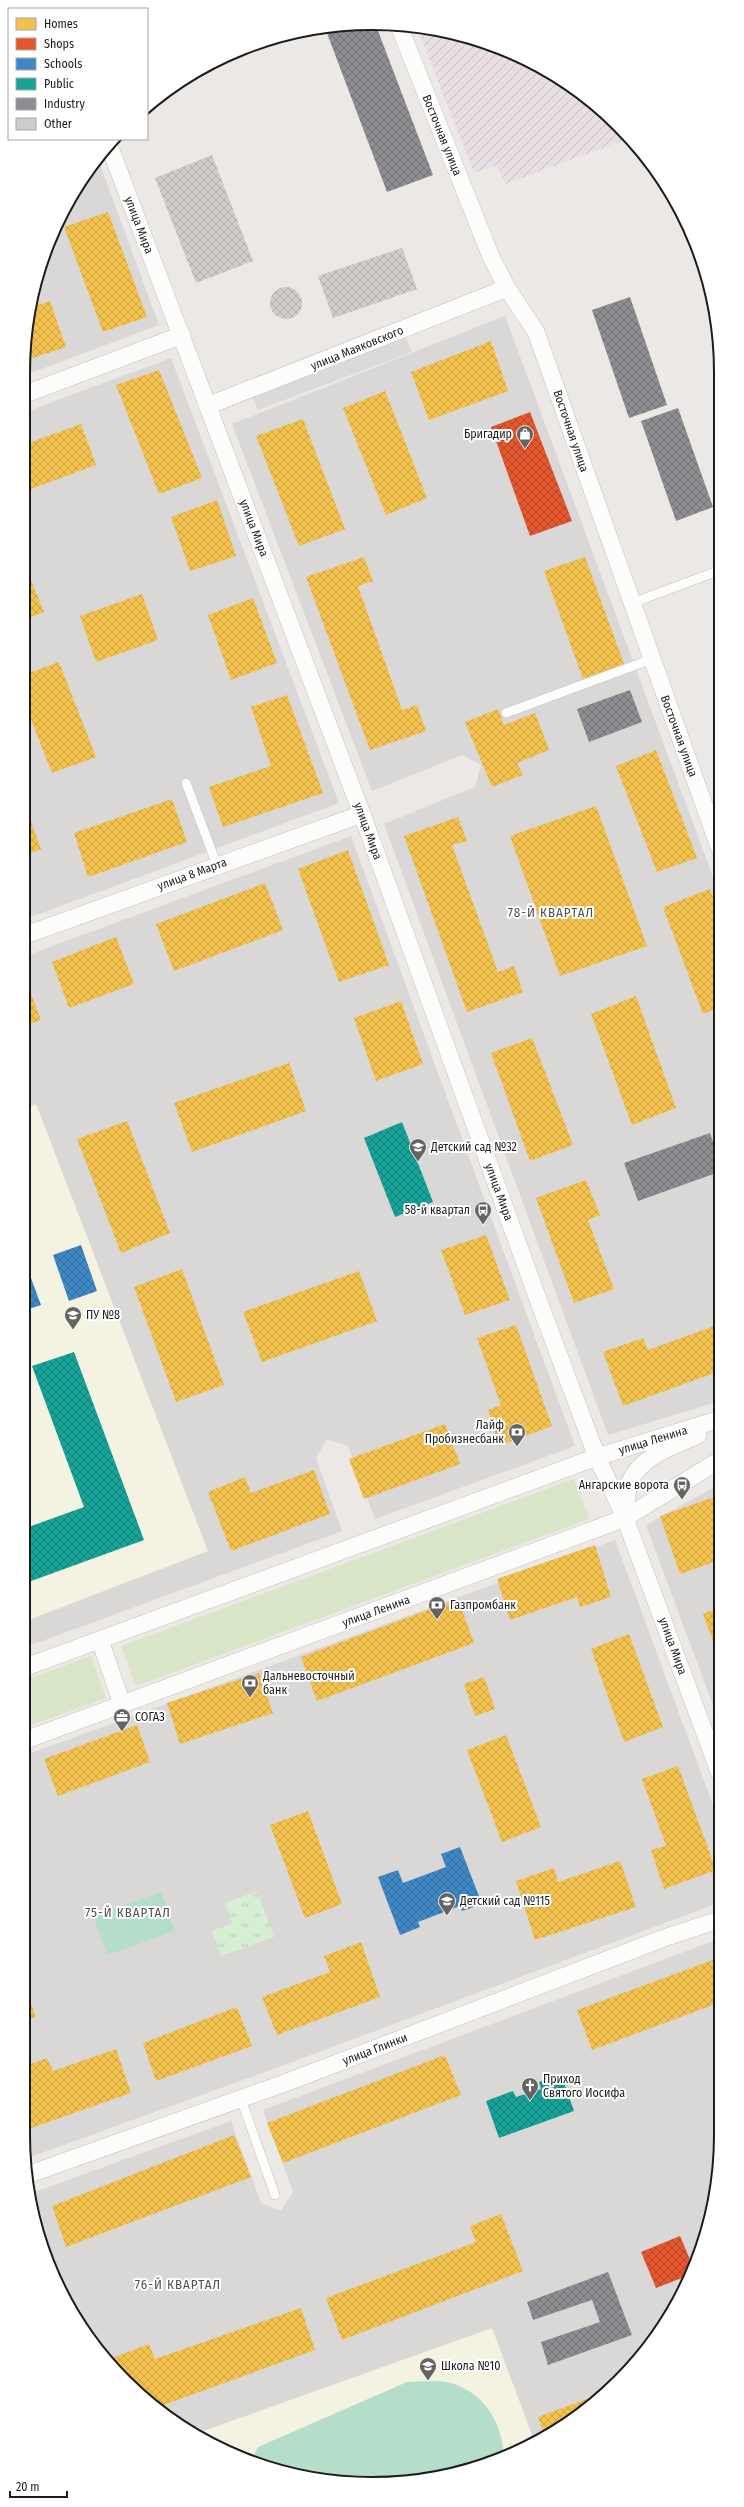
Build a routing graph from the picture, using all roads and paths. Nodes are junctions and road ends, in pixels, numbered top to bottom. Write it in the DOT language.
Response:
graph roads {
  1 [pos="401,32"];
  2 [pos="111,151"];
  3 [pos="507,288"];
  4 [pos="182,335"];
  5 [pos="30,392"];
  6 [pos="207,406"];
  7 [pos="714,572"];
  8 [pos="632,603"];
  9 [pos="652,659"];
  10 [pos="506,713"];
  11 [pos="186,783"];
  12 [pos="362,814"];
  13 [pos="714,833"];
  14 [pos="217,865"];
  15 [pos="30,933"];
  16 [pos="714,1421"];
  17 [pos="714,1428"];
  18 [pos="597,1456"];
  19 [pos="714,1464"];
  20 [pos="625,1518"];
  21 [pos="100,1640"];
  22 [pos="30,1665"];
  23 [pos="122,1704"];
  24 [pos="30,1737"];
  25 [pos="714,1758"];
  26 [pos="714,1921"];
  27 [pos="241,2099"];
  28 [pos="32,2173"];
  29 [pos="276,2195"];
  1 -- 3 [label="street, Восточная улица"];
  2 -- 4 [label="street, улица Мира"];
  3 -- 6 [label="street, улица Маяковского"];
  3 -- 8 [label="street, Восточная улица"];
  4 -- 5 [label="street"];
  4 -- 6 [label="street, улица Мира"];
  6 -- 12 [label="street, улица Мира"];
  7 -- 8 [label="lane"];
  8 -- 9 [label="street, Восточная улица"];
  9 -- 10 [label="lane"];
  9 -- 13 [label="street, Восточная улица"];
  11 -- 14 [label="lane"];
  12 -- 14 [label="street, улица 8 Марта"];
  12 -- 18 [label="street, улица Мира"];
  14 -- 15 [label="street, улица 8 Марта"];
  16 -- 18 [label="street, улица Ленина"];
  17 -- 20 [label="street, улица Мира"];
  18 -- 20 [label="street, улица Мира"];
  18 -- 21 [label="street, улица Ленина"];
  19 -- 20 [label="street, улица Ленина"];
  20 -- 23 [label="street, улица Ленина"];
  20 -- 25 [label="street, улица Мира"];
  21 -- 22 [label="street, улица Ленина"];
  21 -- 23 [label="street"];
  23 -- 24 [label="street, улица Ленина"];
  26 -- 27 [label="street, улица Глинки"];
  27 -- 28 [label="street, улица Глинки"];
  27 -- 29 [label="lane"];
}
